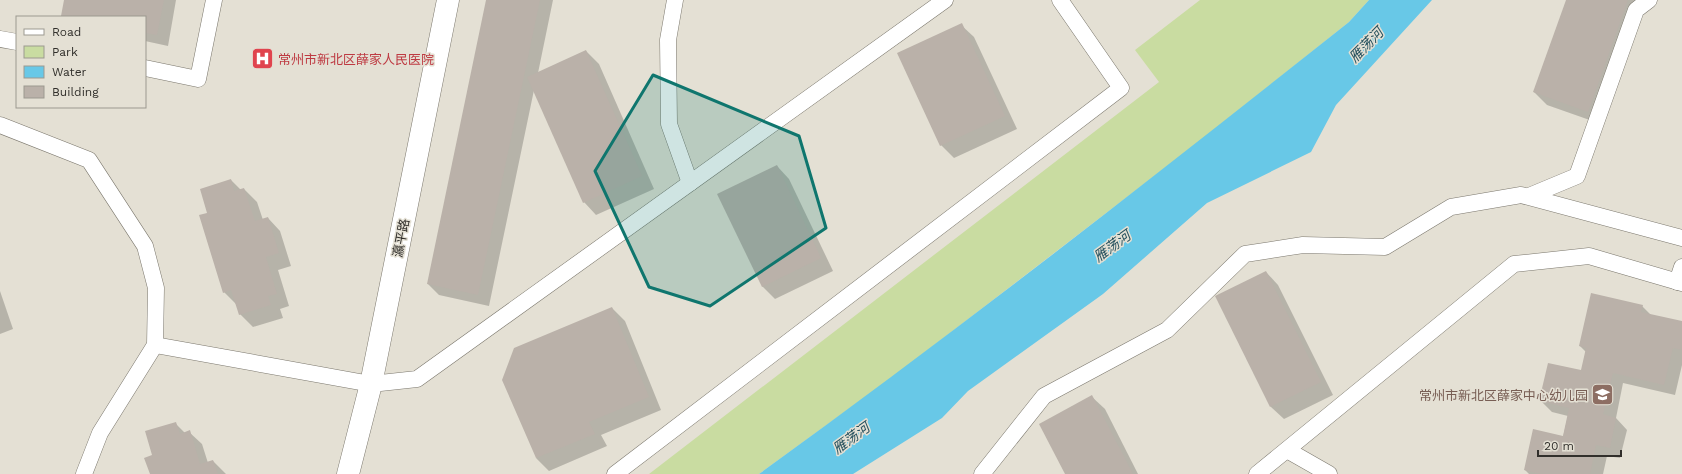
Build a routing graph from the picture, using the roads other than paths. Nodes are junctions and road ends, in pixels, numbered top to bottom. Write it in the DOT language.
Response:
graph roads {
  1 [pos="214,0"];
  2 [pos="448,0"];
  3 [pos="675,0"];
  4 [pos="945,0"];
  5 [pos="1060,0"];
  6 [pos="1648,0"];
  7 [pos="0,39"];
  8 [pos="16,42"];
  9 [pos="146,68"];
  10 [pos="0,125"];
  11 [pos="690,183"];
  12 [pos="1528,196"];
  13 [pos="1682,238"];
  14 [pos="1680,277"];
  15 [pos="155,345"];
  16 [pos="371,384"];
  17 [pos="1287,450"];
  18 [pos="84,474"];
  19 [pos="348,474"];
  20 [pos="615,474"];
  21 [pos="982,474"];
  22 [pos="1257,474"];
  23 [pos="1329,474"];
  1 -- 9 [label="lane"];
  2 -- 16 [label="street, 瀛平路"];
  3 -- 11 [label="lane"];
  4 -- 11 [label="lane"];
  5 -- 20 [label="lane"];
  6 -- 12 [label="lane"];
  7 -- 8 [label="lane"];
  10 -- 15 [label="lane"];
  11 -- 16 [label="lane"];
  12 -- 13 [label="lane"];
  12 -- 21 [label="lane"];
  14 -- 17 [label="lane"];
  15 -- 16 [label="lane"];
  15 -- 18 [label="lane"];
  16 -- 19 [label="street, 瀛平路"];
  17 -- 22 [label="lane"];
  17 -- 23 [label="lane"];
}
